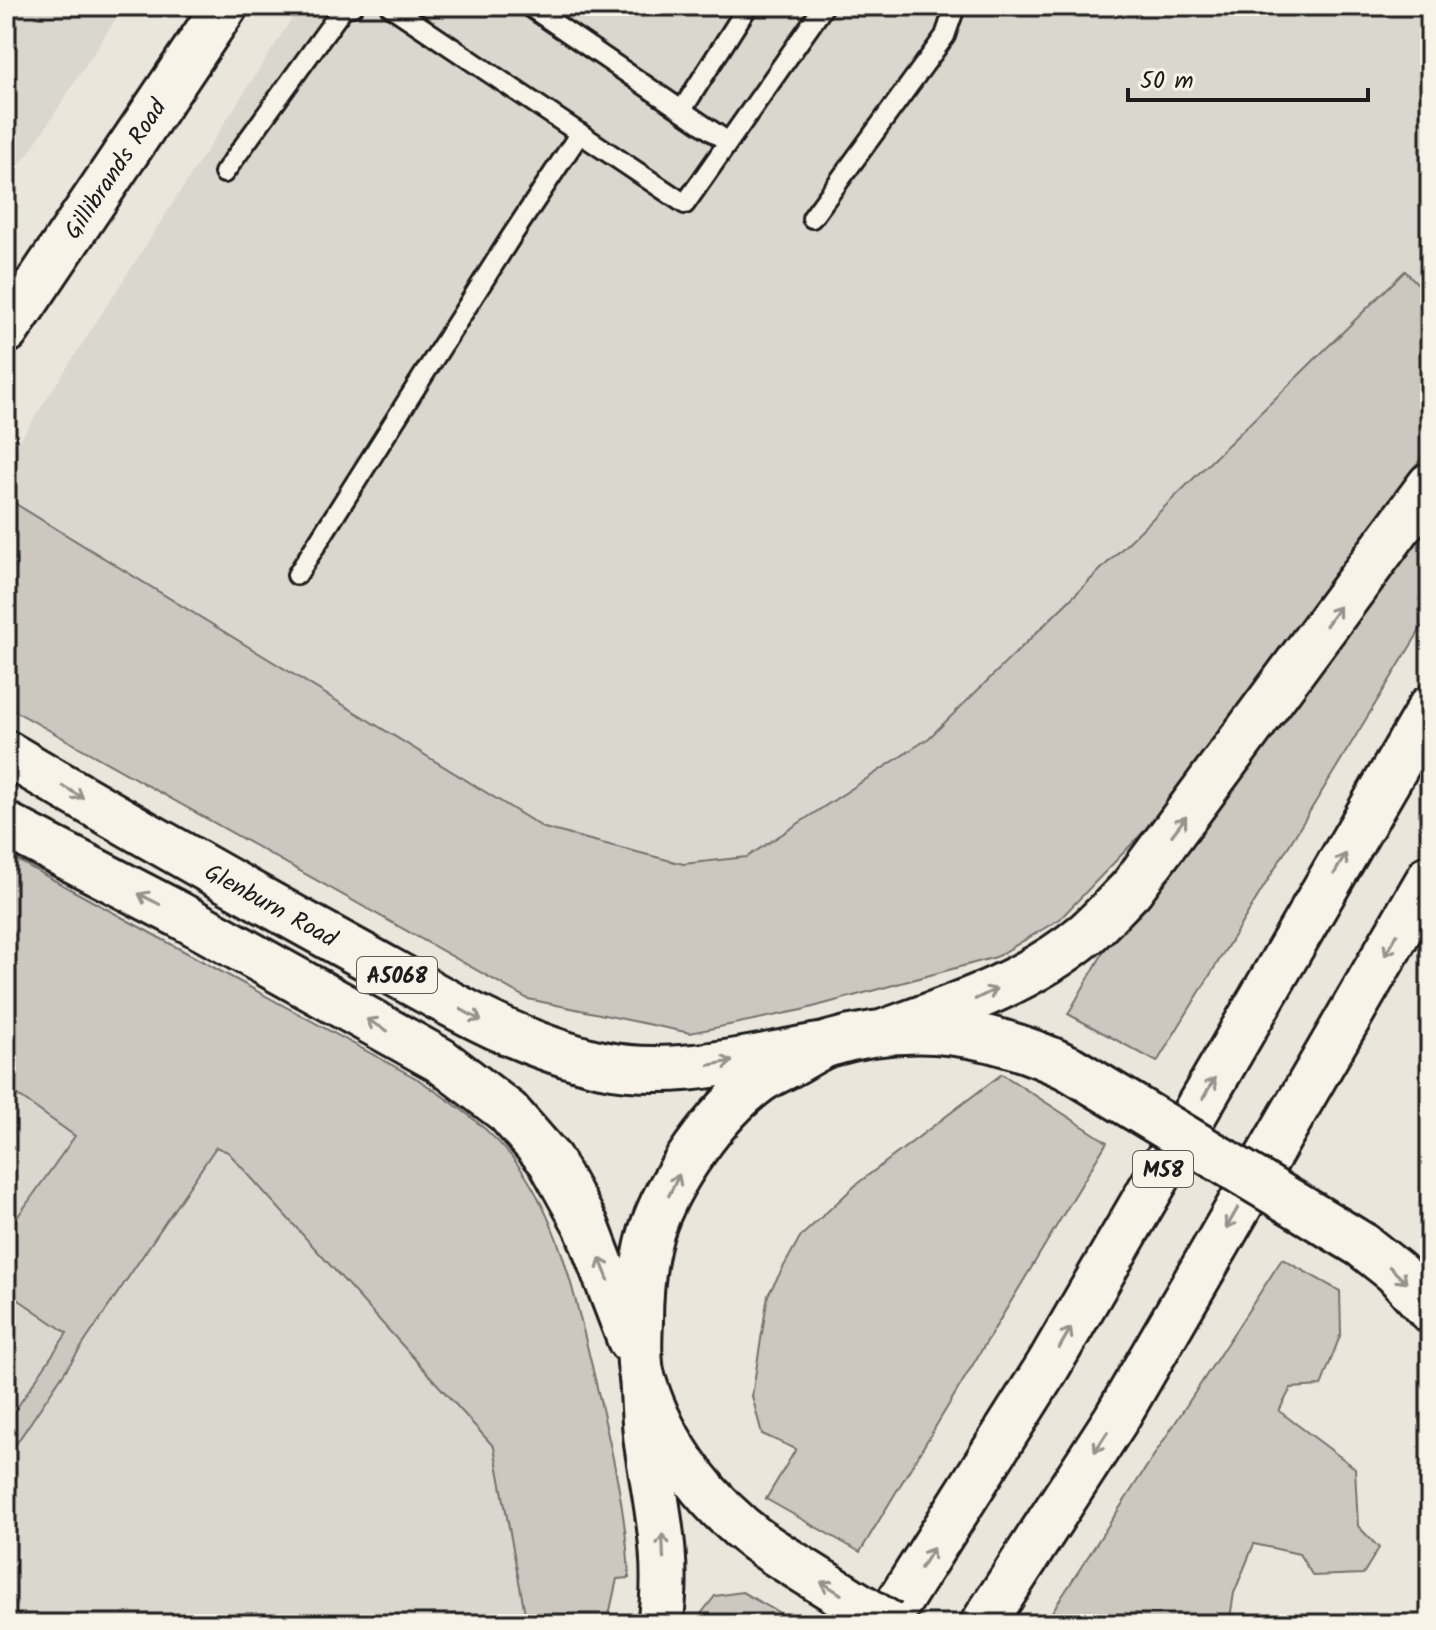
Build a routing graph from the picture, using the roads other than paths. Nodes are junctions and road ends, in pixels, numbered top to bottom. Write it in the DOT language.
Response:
graph roads {
  1 [pos="225,6"];
  2 [pos="353,6"];
  3 [pos="390,6"];
  4 [pos="529,6"];
  5 [pos="748,6"];
  6 [pos="824,6"];
  7 [pos="952,6"];
  8 [pos="682,110"];
  9 [pos="580,133"];
  10 [pos="728,142"];
  11 [pos="224,173"];
  12 [pos="812,218"];
  13 [pos="6,331"];
  14 [pos="1430,485"];
  15 [pos="297,575"];
  16 [pos="1430,708"];
  17 [pos="6,753"];
  18 [pos="6,825"];
  19 [pos="1430,877"];
  20 [pos="304,924"];
  21 [pos="279,970"];
  22 [pos="887,1031"];
  23 [pos="825,1045"];
  24 [pos="1430,1310"];
  25 [pos="641,1372"];
  26 [pos="660,1624"];
  27 [pos="887,1624"];
  28 [pos="983,1624"];
  1 -- 13 [label="main road, Gillibrands Road"];
  2 -- 11 [label="lane"];
  3 -- 9 [label="lane"];
  4 -- 8 [label="lane"];
  5 -- 8 [label="lane"];
  6 -- 10 [label="lane"];
  7 -- 12 [label="lane"];
  8 -- 10 [label="lane"];
  9 -- 10 [label="lane"];
  9 -- 15 [label="lane"];
  22 -- 14 [label="main road, one-way"];
  27 -- 16 [label="main road, M58, one-way"];
  17 -- 20 [label="main road, Glenburn Road / A5068, one-way"];
  21 -- 18 [label="main road, A5068, one-way"];
  19 -- 28 [label="main road, one-way"];
  20 -- 21 [label="main road"];
  20 -- 23 [label="main road, Glenburn Road / A5068, one-way"];
  25 -- 21 [label="main road, A5068, one-way"];
  22 -- 23 [label="main road, A5068"];
  22 -- 24 [label="main road, A5068, one-way, bridge"];
  25 -- 23 [label="main road, A5068, one-way"];
  26 -- 25 [label="main road, one-way"];
  27 -- 25 [label="main road, A5068, one-way, bridge"];
}
